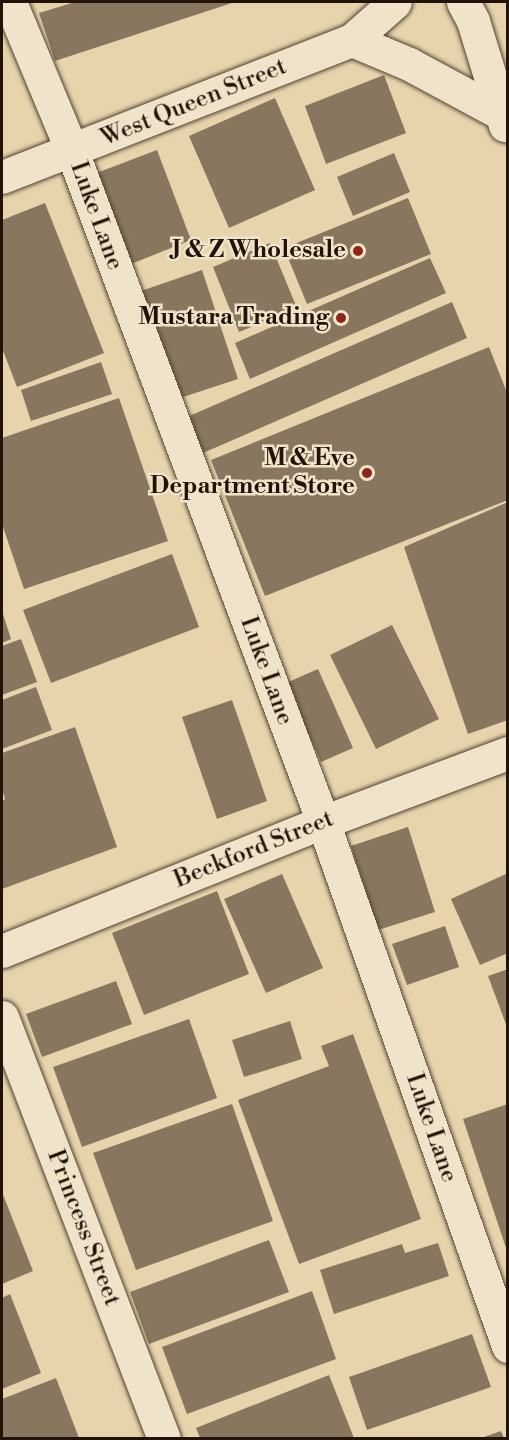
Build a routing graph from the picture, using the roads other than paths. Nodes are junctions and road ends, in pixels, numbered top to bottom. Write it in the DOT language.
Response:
graph roads {
  1 [pos="10,2"];
  2 [pos="395,2"];
  3 [pos="463,2"];
  4 [pos="352,40"];
  5 [pos="505,123"];
  6 [pos="72,151"];
  7 [pos="2,177"];
  8 [pos="507,753"];
  9 [pos="323,822"];
  10 [pos="2,951"];
  11 [pos="2,1017"];
  12 [pos="507,1346"];
  13 [pos="164,1438"];
  1 -- 6 [label="street, Luke Lane"];
  2 -- 4 [label="street, West Queen Street"];
  3 -- 5 [label="street"];
  4 -- 5 [label="street"];
  4 -- 6 [label="street, West Queen Street"];
  6 -- 7 [label="street, West Queen Street"];
  6 -- 9 [label="street, Luke Lane"];
  8 -- 9 [label="street, Beckford Street"];
  9 -- 10 [label="street, Beckford Street"];
  9 -- 12 [label="street, Luke Lane"];
  11 -- 13 [label="street, Princess Street"];
}
